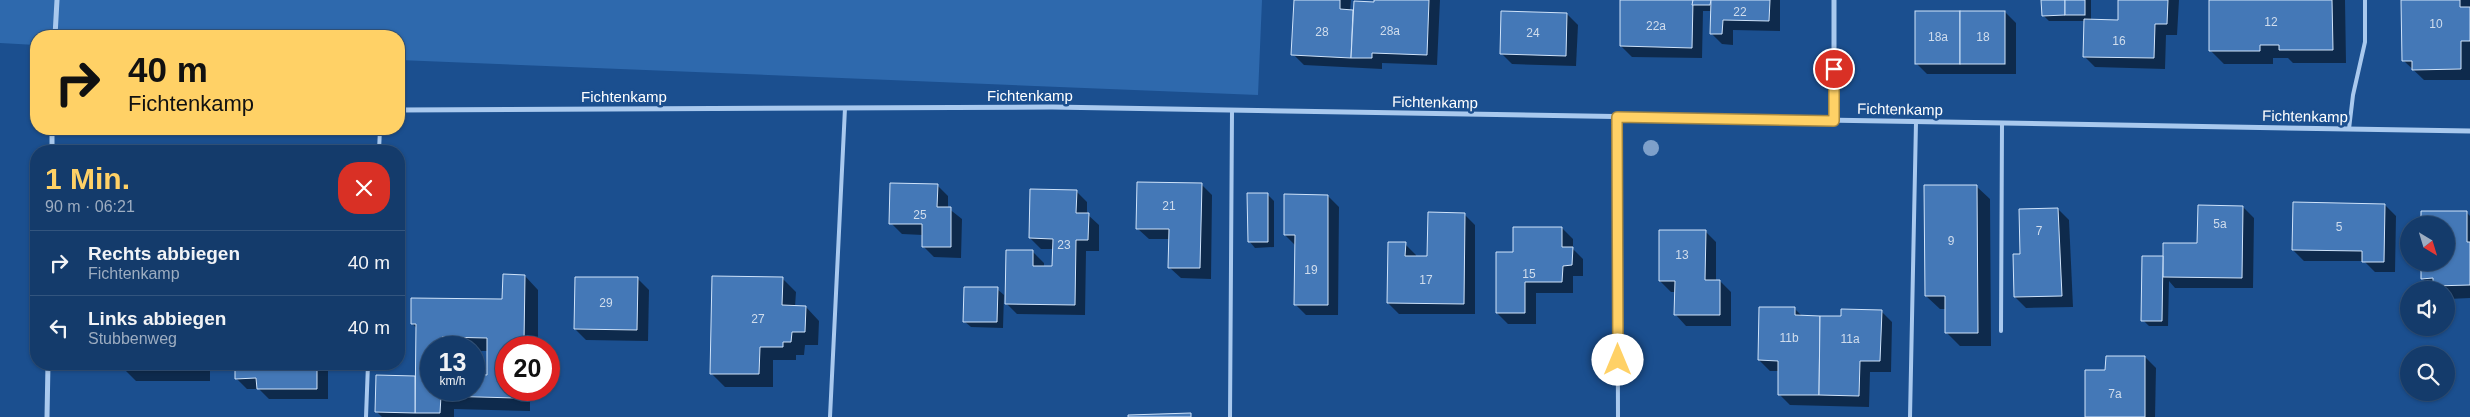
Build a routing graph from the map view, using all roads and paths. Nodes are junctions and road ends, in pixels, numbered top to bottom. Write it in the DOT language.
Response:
graph roads {
  1 [pos="57,0"];
  2 [pos="1834,0"];
  3 [pos="2365,0"];
  4 [pos="55,30"];
  5 [pos="845,108"];
  6 [pos="405,110"];
  7 [pos="1232,112"];
  8 [pos="1617,117"];
  9 [pos="1834,121"];
  10 [pos="1916,122"];
  11 [pos="2002,123"];
  12 [pos="2349,129"];
  13 [pos="2470,131"];
  14 [pos="2001,331"];
  15 [pos="48,370"];
  16 [pos="368,370"];
  17 [pos="47,417"];
  18 [pos="366,417"];
  19 [pos="830,417"];
  20 [pos="1230,417"];
  21 [pos="1618,417"];
  22 [pos="1910,417"];
  1 -- 4 [label="street"];
  2 -- 9 [label="street"];
  3 -- 12 [label="lane"];
  5 -- 6 [label="street, Fichtenkamp"];
  5 -- 7 [label="street, Fichtenkamp"];
  5 -- 19 [label="lane"];
  7 -- 8 [label="street, Fichtenkamp"];
  7 -- 20 [label="lane"];
  8 -- 9 [label="street, Fichtenkamp"];
  8 -- 21 [label="lane"];
  9 -- 10 [label="street, Fichtenkamp"];
  10 -- 11 [label="street, Fichtenkamp"];
  10 -- 22 [label="lane"];
  11 -- 12 [label="street, Fichtenkamp"];
  11 -- 14 [label="lane"];
  12 -- 13 [label="street, Fichtenkamp"];
  15 -- 17 [label="street"];
  16 -- 18 [label="lane"];
}
